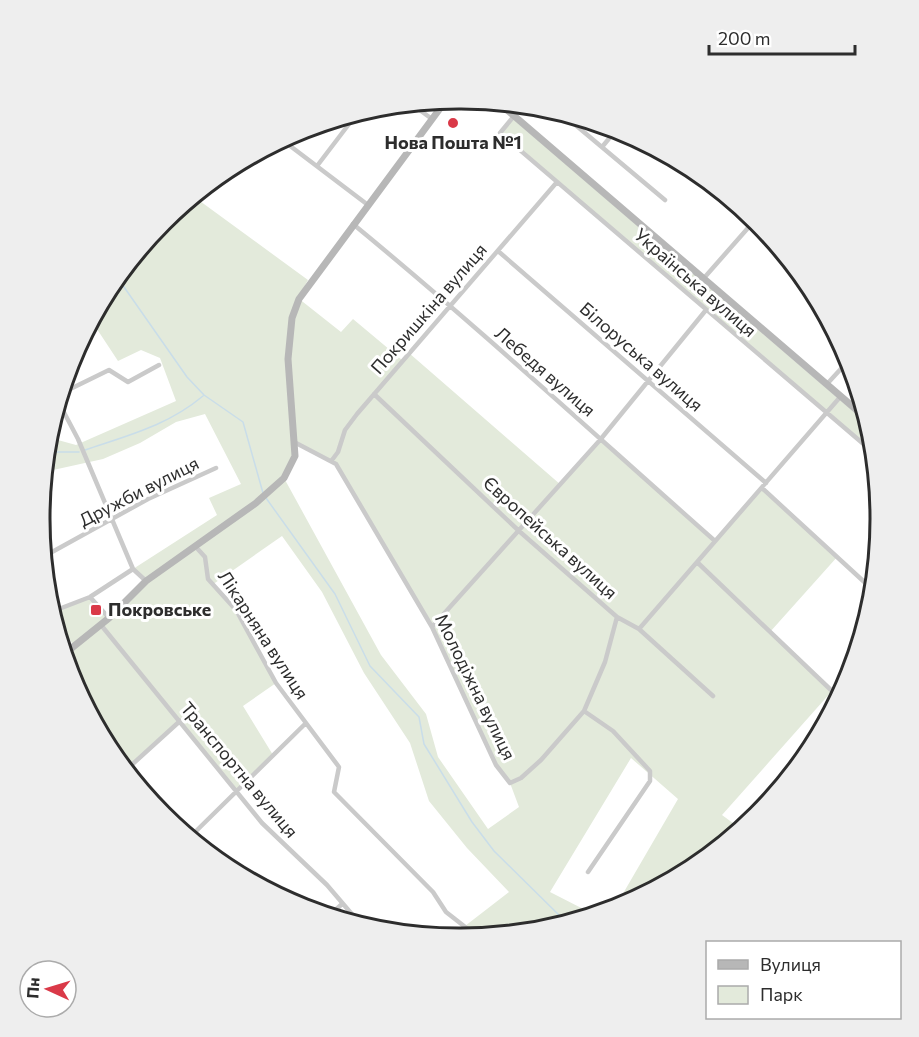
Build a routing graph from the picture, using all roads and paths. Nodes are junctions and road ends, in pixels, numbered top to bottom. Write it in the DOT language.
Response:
graph roads {
  1 [pos="440,109"];
  2 [pos="420,110"];
  3 [pos="509,112"];
  4 [pos="514,116"];
  5 [pos="432,119"];
  6 [pos="348,123"];
  7 [pos="576,125"];
  8 [pos="610,138"];
  9 [pos="290,146"];
  10 [pos="602,147"];
  11 [pos="317,166"];
  12 [pos="557,182"];
  13 [pos="664,200"];
  14 [pos="368,205"];
  15 [pos="354,225"];
  16 [pos="748,228"];
  17 [pos="498,251"];
  18 [pos="704,278"];
  19 [pos="450,306"];
  20 [pos="706,310"];
  21 [pos="159,365"];
  22 [pos="841,369"];
  23 [pos="648,381"];
  24 [pos="827,384"];
  25 [pos="70,389"];
  26 [pos="374,394"];
  27 [pos="841,396"];
  28 [pos="855,408"];
  29 [pos="63,411"];
  30 [pos="827,413"];
  31 [pos="600,440"];
  32 [pos="296,443"];
  33 [pos="863,443"];
  34 [pos="332,460"];
  35 [pos="216,468"];
  36 [pos="766,483"];
  37 [pos="762,488"];
  38 [pos="112,520"];
  39 [pos="519,531"];
  40 [pos="715,541"];
  41 [pos="194,545"];
  42 [pos="51,553"];
  43 [pos="697,562"];
  44 [pos="133,569"];
  45 [pos="146,581"];
  46 [pos="864,582"];
  47 [pos="90,597"];
  48 [pos="59,609"];
  49 [pos="617,617"];
  50 [pos="109,618"];
  51 [pos="101,626"];
  52 [pos="432,627"];
  53 [pos="639,628"];
  54 [pos="71,649"];
  55 [pos="831,690"];
  56 [pos="713,696"];
  57 [pos="584,711"];
  58 [pos="180,721"];
  59 [pos="306,723"];
  60 [pos="132,765"];
  61 [pos="237,790"];
  62 [pos="195,832"];
  63 [pos="588,872"];
  64 [pos="342,904"];
  65 [pos="336,910"];
  66 [pos="352,915"];
  67 [pos="467,928"];
  1 -- 5 [label="street"];
  2 -- 5 [label="street"];
  3 -- 4 [label="street"];
  4 -- 12 [label="street, Українська вулиця"];
  4 -- 18 [label="street"];
  5 -- 14 [label="street"];
  6 -- 11 [label="street"];
  7 -- 10 [label="street"];
  8 -- 10 [label="street"];
  9 -- 11 [label="street"];
  10 -- 13 [label="street"];
  11 -- 14 [label="street"];
  12 -- 17 [label="street, Покришкіна вулиця"];
  12 -- 20 [label="street, Українська вулиця"];
  14 -- 15 [label="street"];
  15 -- 19 [label="street, Лебедя вулиця"];
  15 -- 32 [label="street"];
  16 -- 18 [label="street"];
  17 -- 19 [label="street, Покришкіна вулиця"];
  17 -- 23 [label="street, Білоруська вулиця"];
  18 -- 24 [label="street"];
  19 -- 26 [label="street, Покришкіна вулиця"];
  19 -- 31 [label="street, Лебедя вулиця"];
  20 -- 23 [label="street"];
  20 -- 30 [label="street, Українська вулиця"];
  21 -- 25 [label="street"];
  22 -- 24 [label="street"];
  23 -- 31 [label="street"];
  23 -- 36 [label="street, Білоруська вулиця"];
  24 -- 27 [label="street"];
  26 -- 34 [label="street, Покришкіна вулиця"];
  26 -- 39 [label="street, Європейська вулиця"];
  27 -- 28 [label="street"];
  27 -- 30 [label="street"];
  29 -- 38 [label="street"];
  30 -- 33 [label="street, Українська вулиця"];
  30 -- 36 [label="street"];
  31 -- 39 [label="street"];
  31 -- 40 [label="street, Лебедя вулиця"];
  32 -- 34 [label="street"];
  32 -- 41 [label="street"];
  34 -- 52 [label="street, Молодіжна вулиця"];
  35 -- 38 [label="street, Дружби вулиця"];
  36 -- 37 [label="street"];
  37 -- 40 [label="street"];
  37 -- 46 [label="street"];
  38 -- 42 [label="street, Дружби вулиця"];
  38 -- 44 [label="street"];
  39 -- 49 [label="street, Європейська вулиця"];
  39 -- 52 [label="street"];
  40 -- 43 [label="street"];
  41 -- 45 [label="street"];
  41 -- 59 [label="street, Лікарняна вулиця"];
  43 -- 53 [label="street"];
  43 -- 55 [label="street"];
  44 -- 45 [label="street"];
  44 -- 47 [label="street"];
  45 -- 50 [label="street"];
  47 -- 48 [label="street"];
  47 -- 50 [label="street"];
  49 -- 53 [label="street, Європейська вулиця"];
  49 -- 57 [label="street"];
  50 -- 51 [label="street"];
  51 -- 54 [label="street"];
  51 -- 58 [label="street, Транспортна вулиця"];
  52 -- 57 [label="street, Молодіжна вулиця"];
  53 -- 56 [label="street, Європейська вулиця"];
  57 -- 63 [label="street"];
  58 -- 60 [label="street"];
  58 -- 61 [label="street, Транспортна вулиця"];
  59 -- 61 [label="street"];
  59 -- 67 [label="street, Лікарняна вулиця"];
  61 -- 62 [label="street"];
  61 -- 64 [label="street, Транспортна вулиця"];
  64 -- 65 [label="street"];
  64 -- 66 [label="street, Транспортна вулиця"];
}
